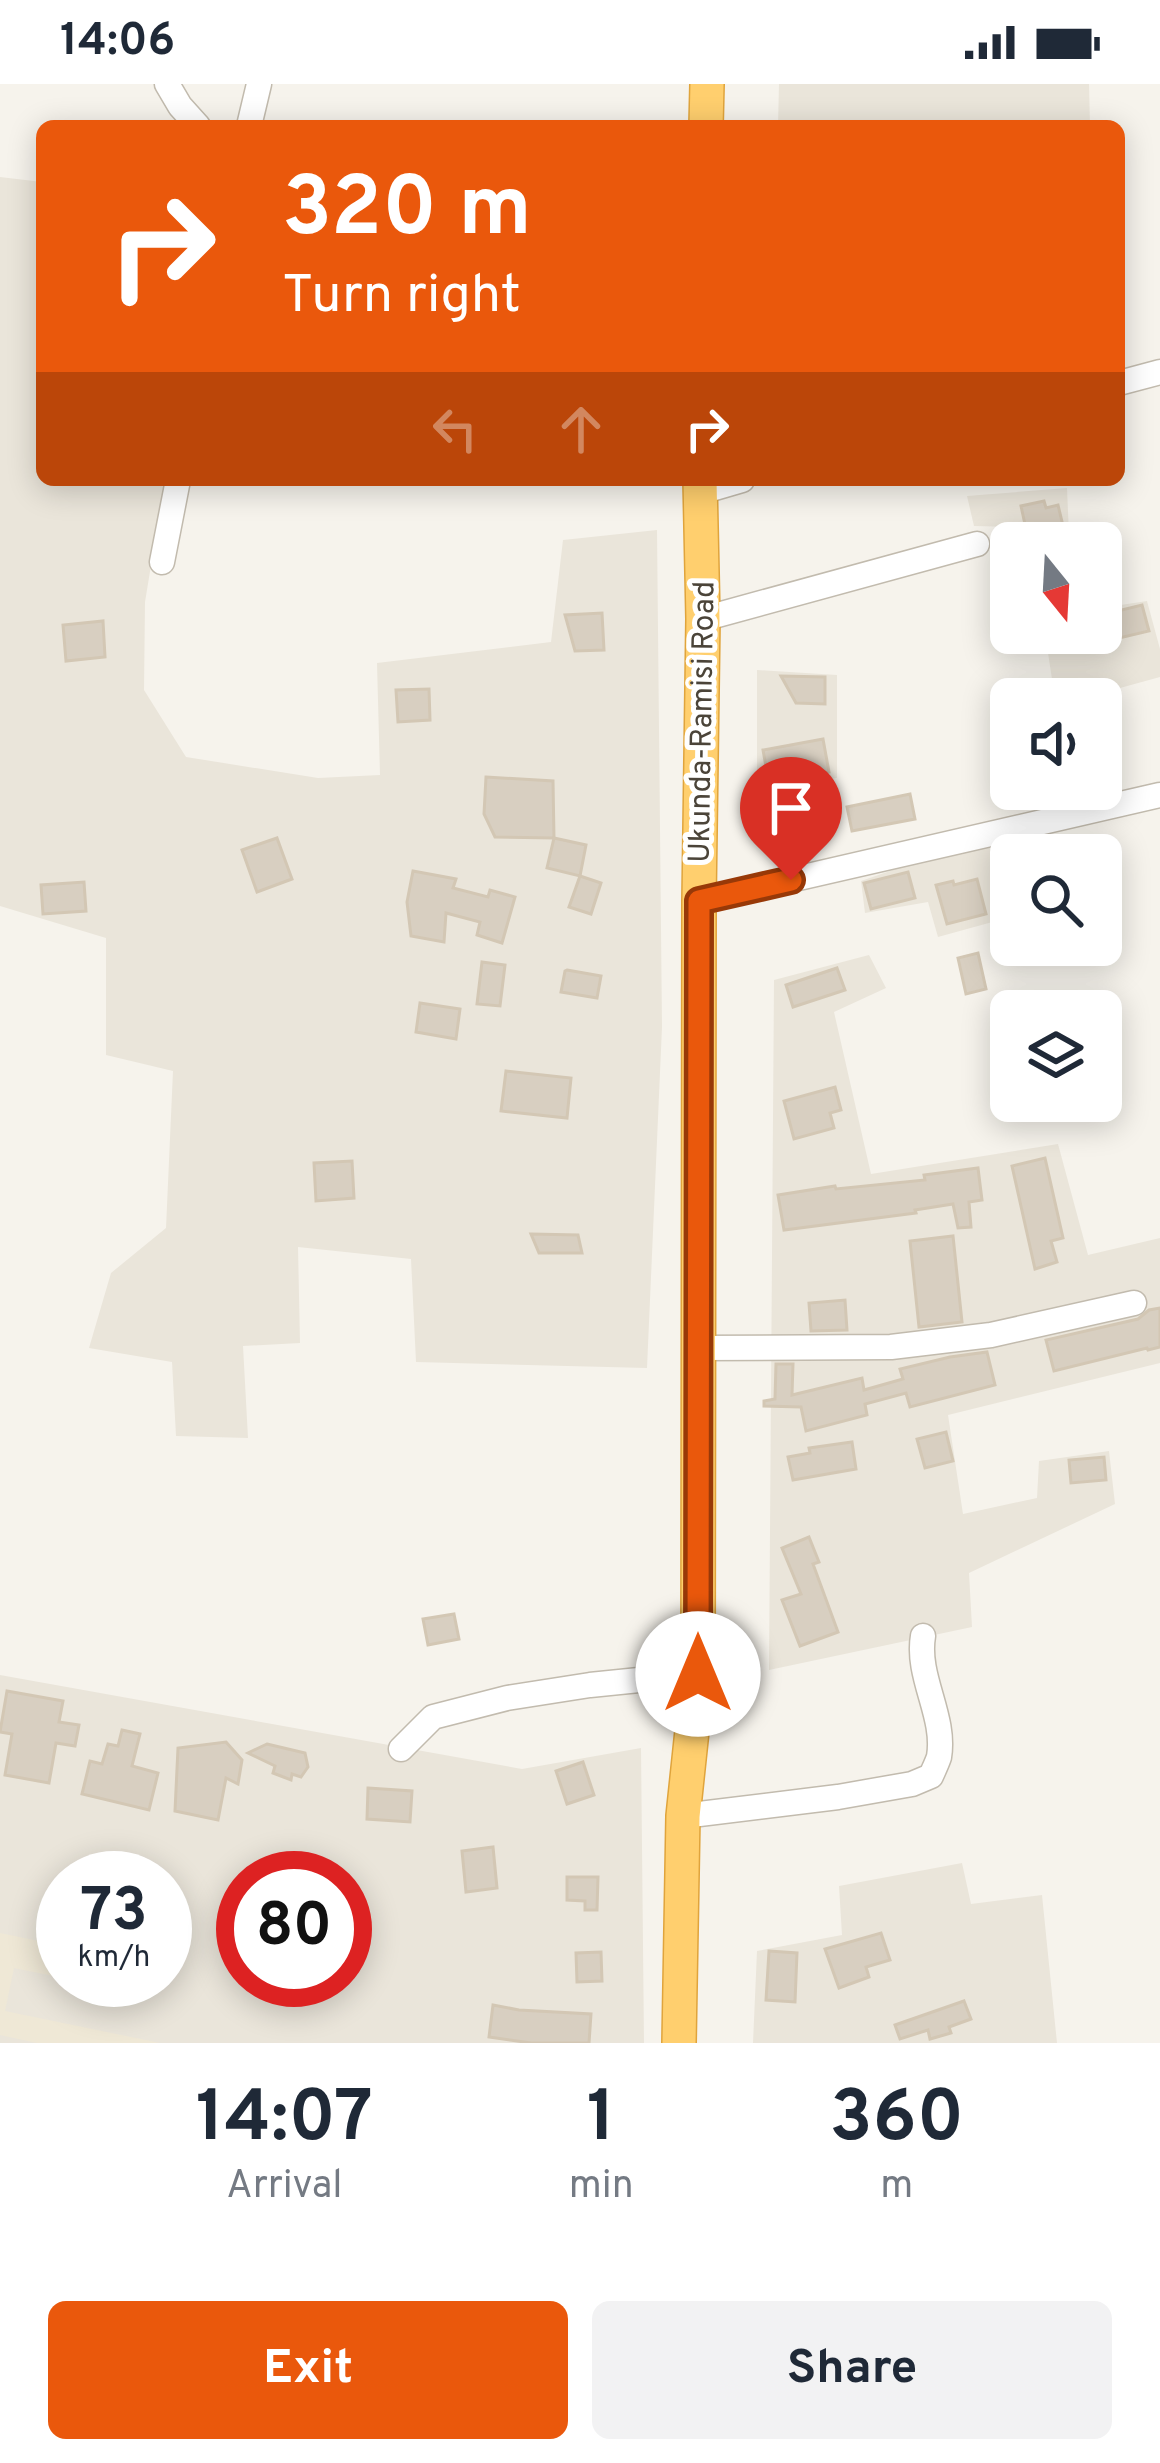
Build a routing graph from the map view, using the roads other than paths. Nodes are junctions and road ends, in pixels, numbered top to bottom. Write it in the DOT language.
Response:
graph roads {
  1 [pos="167,84"];
  2 [pos="259,84"];
  3 [pos="707,84"];
  4 [pos="193,120"];
  5 [pos="250,120"];
  6 [pos="706,120"];
  7 [pos="1160,372"];
  8 [pos="1125,381"];
  9 [pos="177,486"];
  10 [pos="701,486"];
  11 [pos="977,544"];
  12 [pos="162,562"];
  13 [pos="703,619"];
  14 [pos="1160,795"];
  15 [pos="699,901"];
  16 [pos="1134,1304"];
  17 [pos="699,1348"];
  18 [pos="923,1636"];
  19 [pos="698,1674"];
  20 [pos="401,1749"];
  21 [pos="682,1816"];
  22 [pos="679,2043"];
  1 -- 4 [label="street"];
  2 -- 5 [label="street"];
  3 -- 6 [label="highway"];
  7 -- 8 [label="street"];
  9 -- 12 [label="street"];
  10 -- 13 [label="highway, Ukunda-Ramisi Road"];
  11 -- 13 [label="street"];
  13 -- 15 [label="highway, Ukunda-Ramisi Road"];
  14 -- 15 [label="street"];
  15 -- 17 [label="highway, Ukunda-Ramisi Road"];
  16 -- 17 [label="street"];
  17 -- 19 [label="highway, Ukunda-Ramisi Road"];
  18 -- 21 [label="street"];
  19 -- 20 [label="street"];
  19 -- 21 [label="highway, Ukunda-Ramisi Road"];
  21 -- 22 [label="highway, Ukunda-Ramisi Road"];
}
